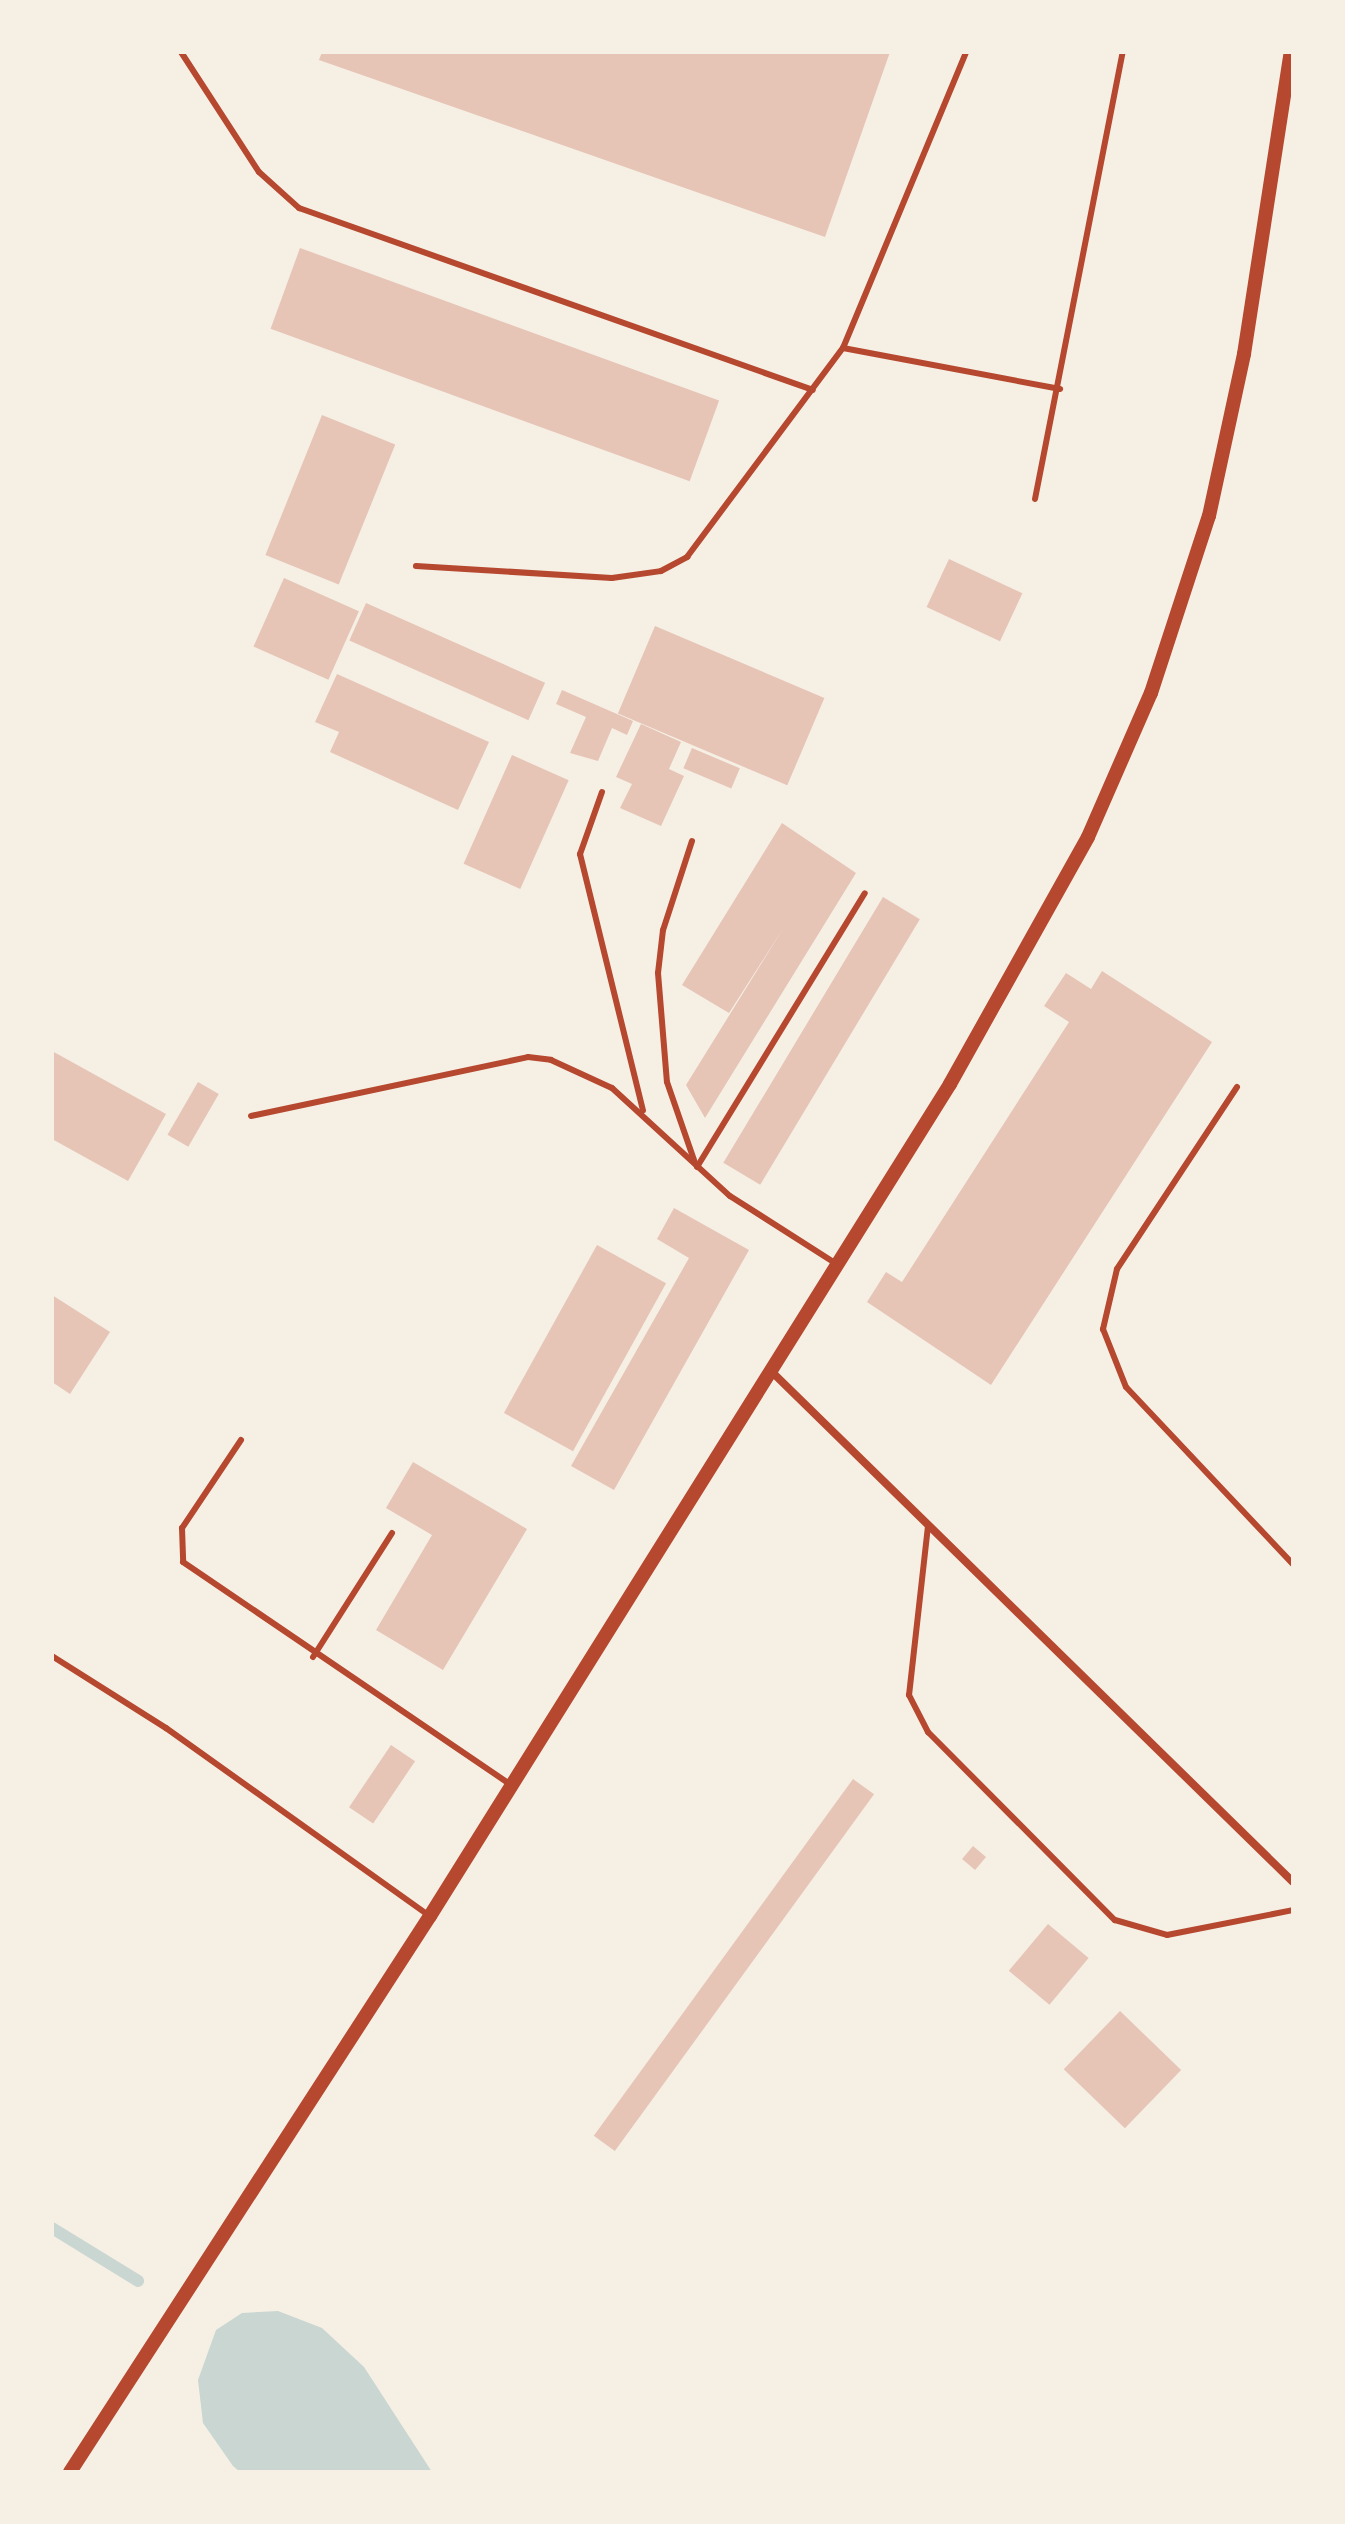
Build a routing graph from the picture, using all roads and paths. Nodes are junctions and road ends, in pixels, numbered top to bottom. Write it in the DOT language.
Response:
graph roads {
  1 [pos="181,52"];
  2 [pos="966,52"];
  3 [pos="1123,52"];
  4 [pos="1291,52"];
  5 [pos="843,348"];
  6 [pos="1060,389"];
  7 [pos="813,390"];
  8 [pos="1035,499"];
  9 [pos="416,566"];
  10 [pos="602,792"];
  11 [pos="692,841"];
  12 [pos="865,893"];
  13 [pos="1237,1087"];
  14 [pos="645,1113"];
  15 [pos="251,1116"];
  16 [pos="697,1167"];
  17 [pos="835,1263"];
  18 [pos="768,1368"];
  19 [pos="241,1440"];
  20 [pos="928,1525"];
  21 [pos="392,1533"];
  22 [pos="1293,1564"];
  23 [pos="52,1656"];
  24 [pos="313,1657"];
  25 [pos="511,1785"];
  26 [pos="1293,1882"];
  27 [pos="1293,1910"];
  28 [pos="430,1916"];
  29 [pos="70,2472"];
  1 -- 7 [label="lane"];
  2 -- 5 [label="lane"];
  3 -- 6 [label="lane"];
  4 -- 17 [label="street"];
  5 -- 6 [label="lane"];
  5 -- 7 [label="lane"];
  6 -- 8 [label="lane"];
  7 -- 9 [label="lane"];
  10 -- 14 [label="lane"];
  11 -- 16 [label="lane"];
  12 -- 16 [label="lane"];
  13 -- 22 [label="lane"];
  14 -- 15 [label="lane"];
  14 -- 16 [label="lane"];
  16 -- 17 [label="lane"];
  17 -- 18 [label="street"];
  18 -- 20 [label="street"];
  18 -- 25 [label="street"];
  19 -- 24 [label="lane"];
  20 -- 26 [label="street"];
  20 -- 27 [label="lane"];
  21 -- 24 [label="lane"];
  23 -- 28 [label="lane"];
  24 -- 25 [label="lane"];
  25 -- 28 [label="street"];
  28 -- 29 [label="street"];
}
